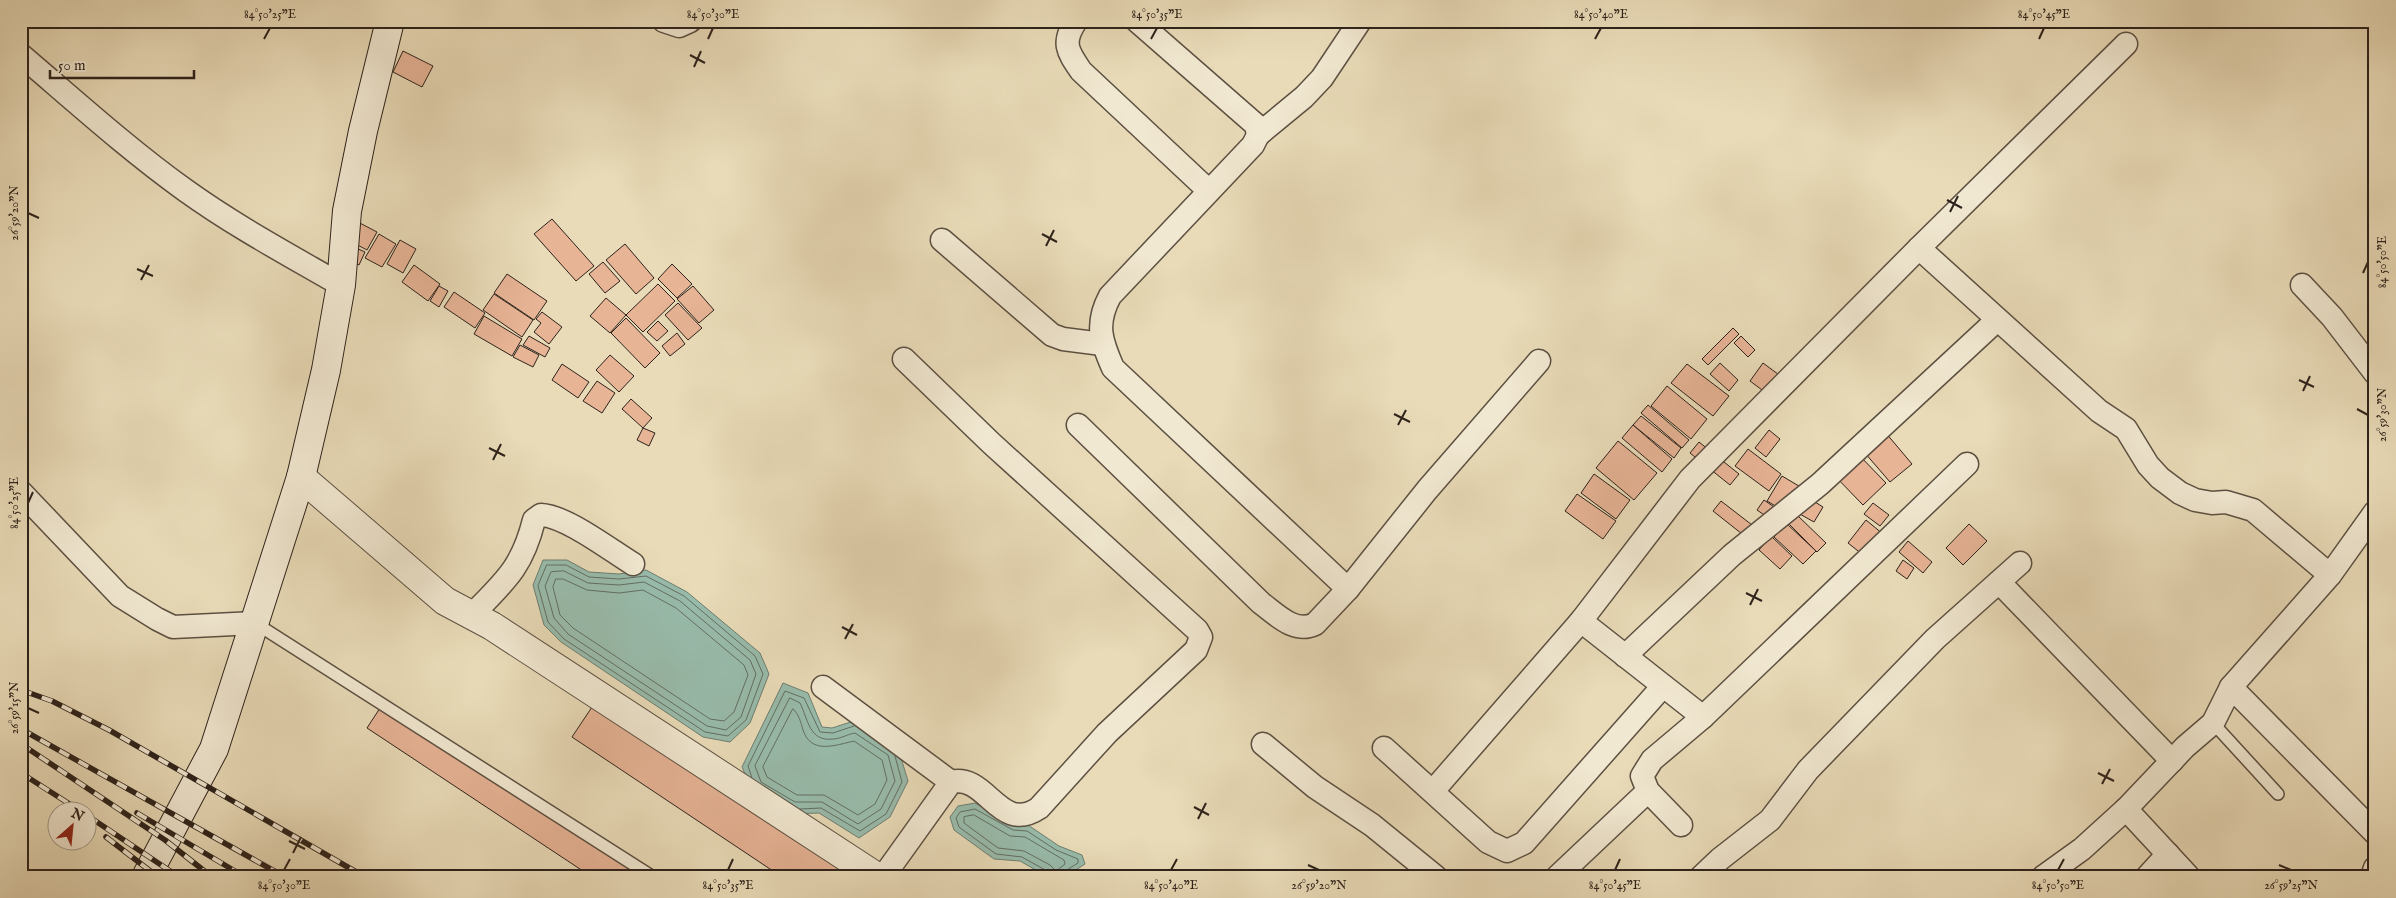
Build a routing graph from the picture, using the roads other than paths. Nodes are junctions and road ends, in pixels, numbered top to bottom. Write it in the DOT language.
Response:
graph roads {
  1 [pos="390,21"];
  2 [pos="664,21"];
  3 [pos="690,21"];
  4 [pos="1076,21"];
  5 [pos="1137,21"];
  6 [pos="1360,21"];
  7 [pos="2126,44"];
  8 [pos="21,55"];
  9 [pos="1258,135"];
  10 [pos="1208,190"];
  11 [pos="942,240"];
  12 [pos="1918,248"];
  13 [pos="341,285"];
  14 [pos="2302,285"];
  15 [pos="1997,320"];
  16 [pos="1102,344"];
  17 [pos="904,359"];
  18 [pos="1539,361"];
  19 [pos="2375,373"];
  20 [pos="1078,424"];
  21 [pos="1967,464"];
  22 [pos="301,477"];
  23 [pos="21,492"];
  24 [pos="2375,512"];
  25 [pos="2020,563"];
  26 [pos="633,564"];
  27 [pos="2330,575"];
  28 [pos="1999,582"];
  29 [pos="1348,589"];
  30 [pos="472,615"];
  31 [pos="1581,621"];
  32 [pos="255,622"];
  33 [pos="1625,656"];
  34 [pos="823,686"];
  35 [pos="1663,686"];
  36 [pos="2231,687"];
  37 [pos="1703,717"];
  38 [pos="2213,723"];
  39 [pos="1263,744"];
  40 [pos="1384,748"];
  41 [pos="2172,761"];
  42 [pos="951,782"];
  43 [pos="1433,791"];
  44 [pos="1648,791"];
  45 [pos="2278,794"];
  46 [pos="2126,809"];
  47 [pos="1681,825"];
  48 [pos="2375,833"];
  49 [pos="2168,854"];
  50 [pos="2375,868"];
  51 [pos="146,877"];
  52 [pos="653,877"];
  53 [pos="877,877"];
  54 [pos="884,877"];
  55 [pos="1436,877"];
  56 [pos="1557,877"];
  57 [pos="1701,877"];
  58 [pos="2043,877"];
  59 [pos="2147,877"];
  60 [pos="2189,877"];
  61 [pos="2372,877"];
  1 -- 13 [label="main road"];
  2 -- 3 [label="street"];
  4 -- 10 [label="street"];
  5 -- 9 [label="street"];
  6 -- 9 [label="street"];
  7 -- 12 [label="street"];
  8 -- 13 [label="street"];
  9 -- 10 [label="street"];
  10 -- 16 [label="street"];
  11 -- 16 [label="street"];
  12 -- 15 [label="street"];
  12 -- 31 [label="street"];
  13 -- 22 [label="main road"];
  14 -- 19 [label="street"];
  15 -- 27 [label="street"];
  15 -- 33 [label="street"];
  16 -- 29 [label="street"];
  17 -- 42 [label="street"];
  18 -- 29 [label="street"];
  20 -- 29 [label="street"];
  21 -- 37 [label="street"];
  22 -- 30 [label="main road"];
  22 -- 32 [label="main road"];
  23 -- 32 [label="street"];
  24 -- 27 [label="street"];
  25 -- 28 [label="street"];
  26 -- 30 [label="street"];
  27 -- 36 [label="street"];
  28 -- 41 [label="street"];
  28 -- 57 [label="street"];
  30 -- 53 [label="main road"];
  31 -- 33 [label="street"];
  31 -- 43 [label="street"];
  32 -- 51 [label="main road"];
  32 -- 52 [label="lane"];
  33 -- 35 [label="street"];
  34 -- 42 [label="street"];
  35 -- 37 [label="street"];
  35 -- 43 [label="street"];
  36 -- 38 [label="street"];
  36 -- 48 [label="street"];
  37 -- 44 [label="street"];
  38 -- 41 [label="street"];
  38 -- 45 [label="lane"];
  39 -- 55 [label="street"];
  40 -- 43 [label="street"];
  41 -- 46 [label="street"];
  42 -- 54 [label="street"];
  44 -- 47 [label="street"];
  44 -- 56 [label="street"];
  46 -- 49 [label="street"];
  46 -- 58 [label="street"];
  49 -- 59 [label="street"];
  49 -- 60 [label="street"];
  50 -- 61 [label="street"];
}
